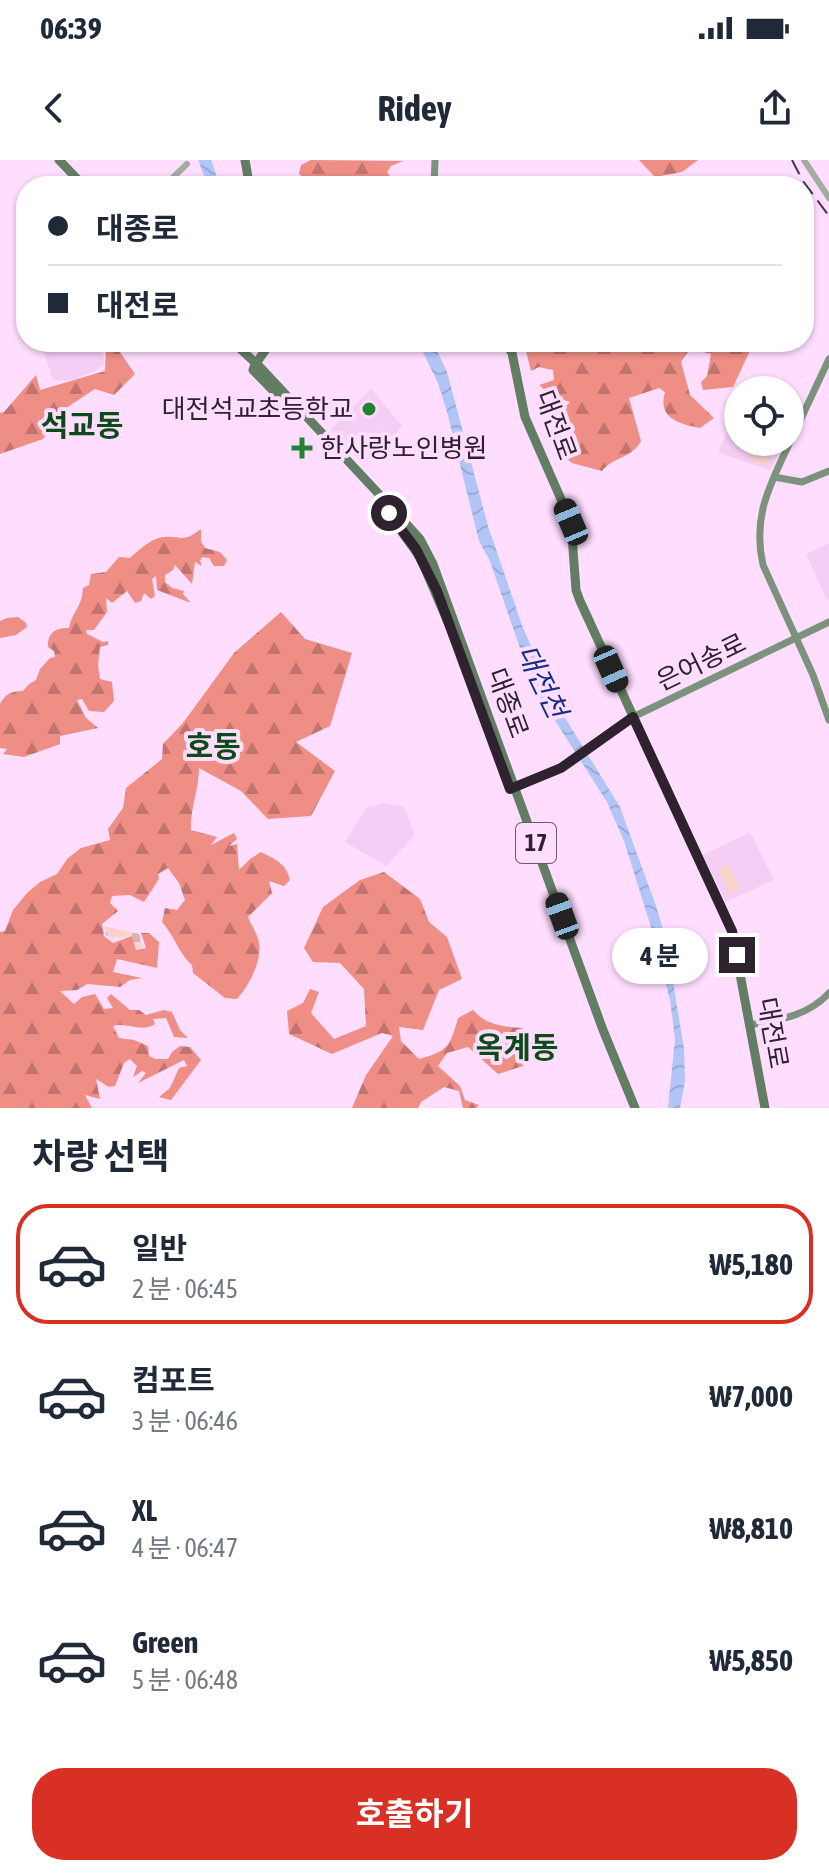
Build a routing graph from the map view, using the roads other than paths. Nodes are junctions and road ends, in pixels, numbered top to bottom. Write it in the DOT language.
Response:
graph roads {
  1 [pos="59,160"];
  2 [pos="804,160"];
  3 [pos="187,164"];
  4 [pos="74,176"];
  5 [pos="174,176"];
  6 [pos="829,198"];
  7 [pos="243,352"];
  8 [pos="264,352"];
  9 [pos="511,352"];
  10 [pos="829,359"];
  11 [pos="255,365"];
  12 [pos="804,412"];
  13 [pos="784,456"];
  14 [pos="829,471"];
  15 [pos="774,477"];
  16 [pos="829,622"];
  17 [pos="796,639"];
  18 [pos="633,717"];
  19 [pos="829,720"];
  20 [pos="512,788"];
  21 [pos="829,993"];
  22 [pos="750,1025"];
  23 [pos="627,1108"];
  24 [pos="635,1108"];
  25 [pos="765,1108"];
  1 -- 4 [label="main road"];
  2 -- 6 [label="street"];
  3 -- 5 [label="street"];
  7 -- 11 [label="main road, 대종로"];
  8 -- 11 [label="main road"];
  9 -- 18 [label="main road, 대전로"];
  10 -- 12 [label="main road"];
  11 -- 20 [label="main road, 대종로 / 17"];
  13 -- 15 [label="main road"];
  14 -- 15 [label="main road"];
  15 -- 17 [label="main road"];
  16 -- 17 [label="main road, 은어송로"];
  17 -- 18 [label="main road, 은어송로"];
  17 -- 19 [label="main road"];
  18 -- 20 [label="main road, 은어송로"];
  18 -- 22 [label="main road, 대전로"];
  20 -- 23 [label="main road, 대종로 / 17"];
  20 -- 24 [label="main road, 대종로 / 17"];
  21 -- 22 [label="main road"];
  22 -- 25 [label="main road, 대전로"];
}
